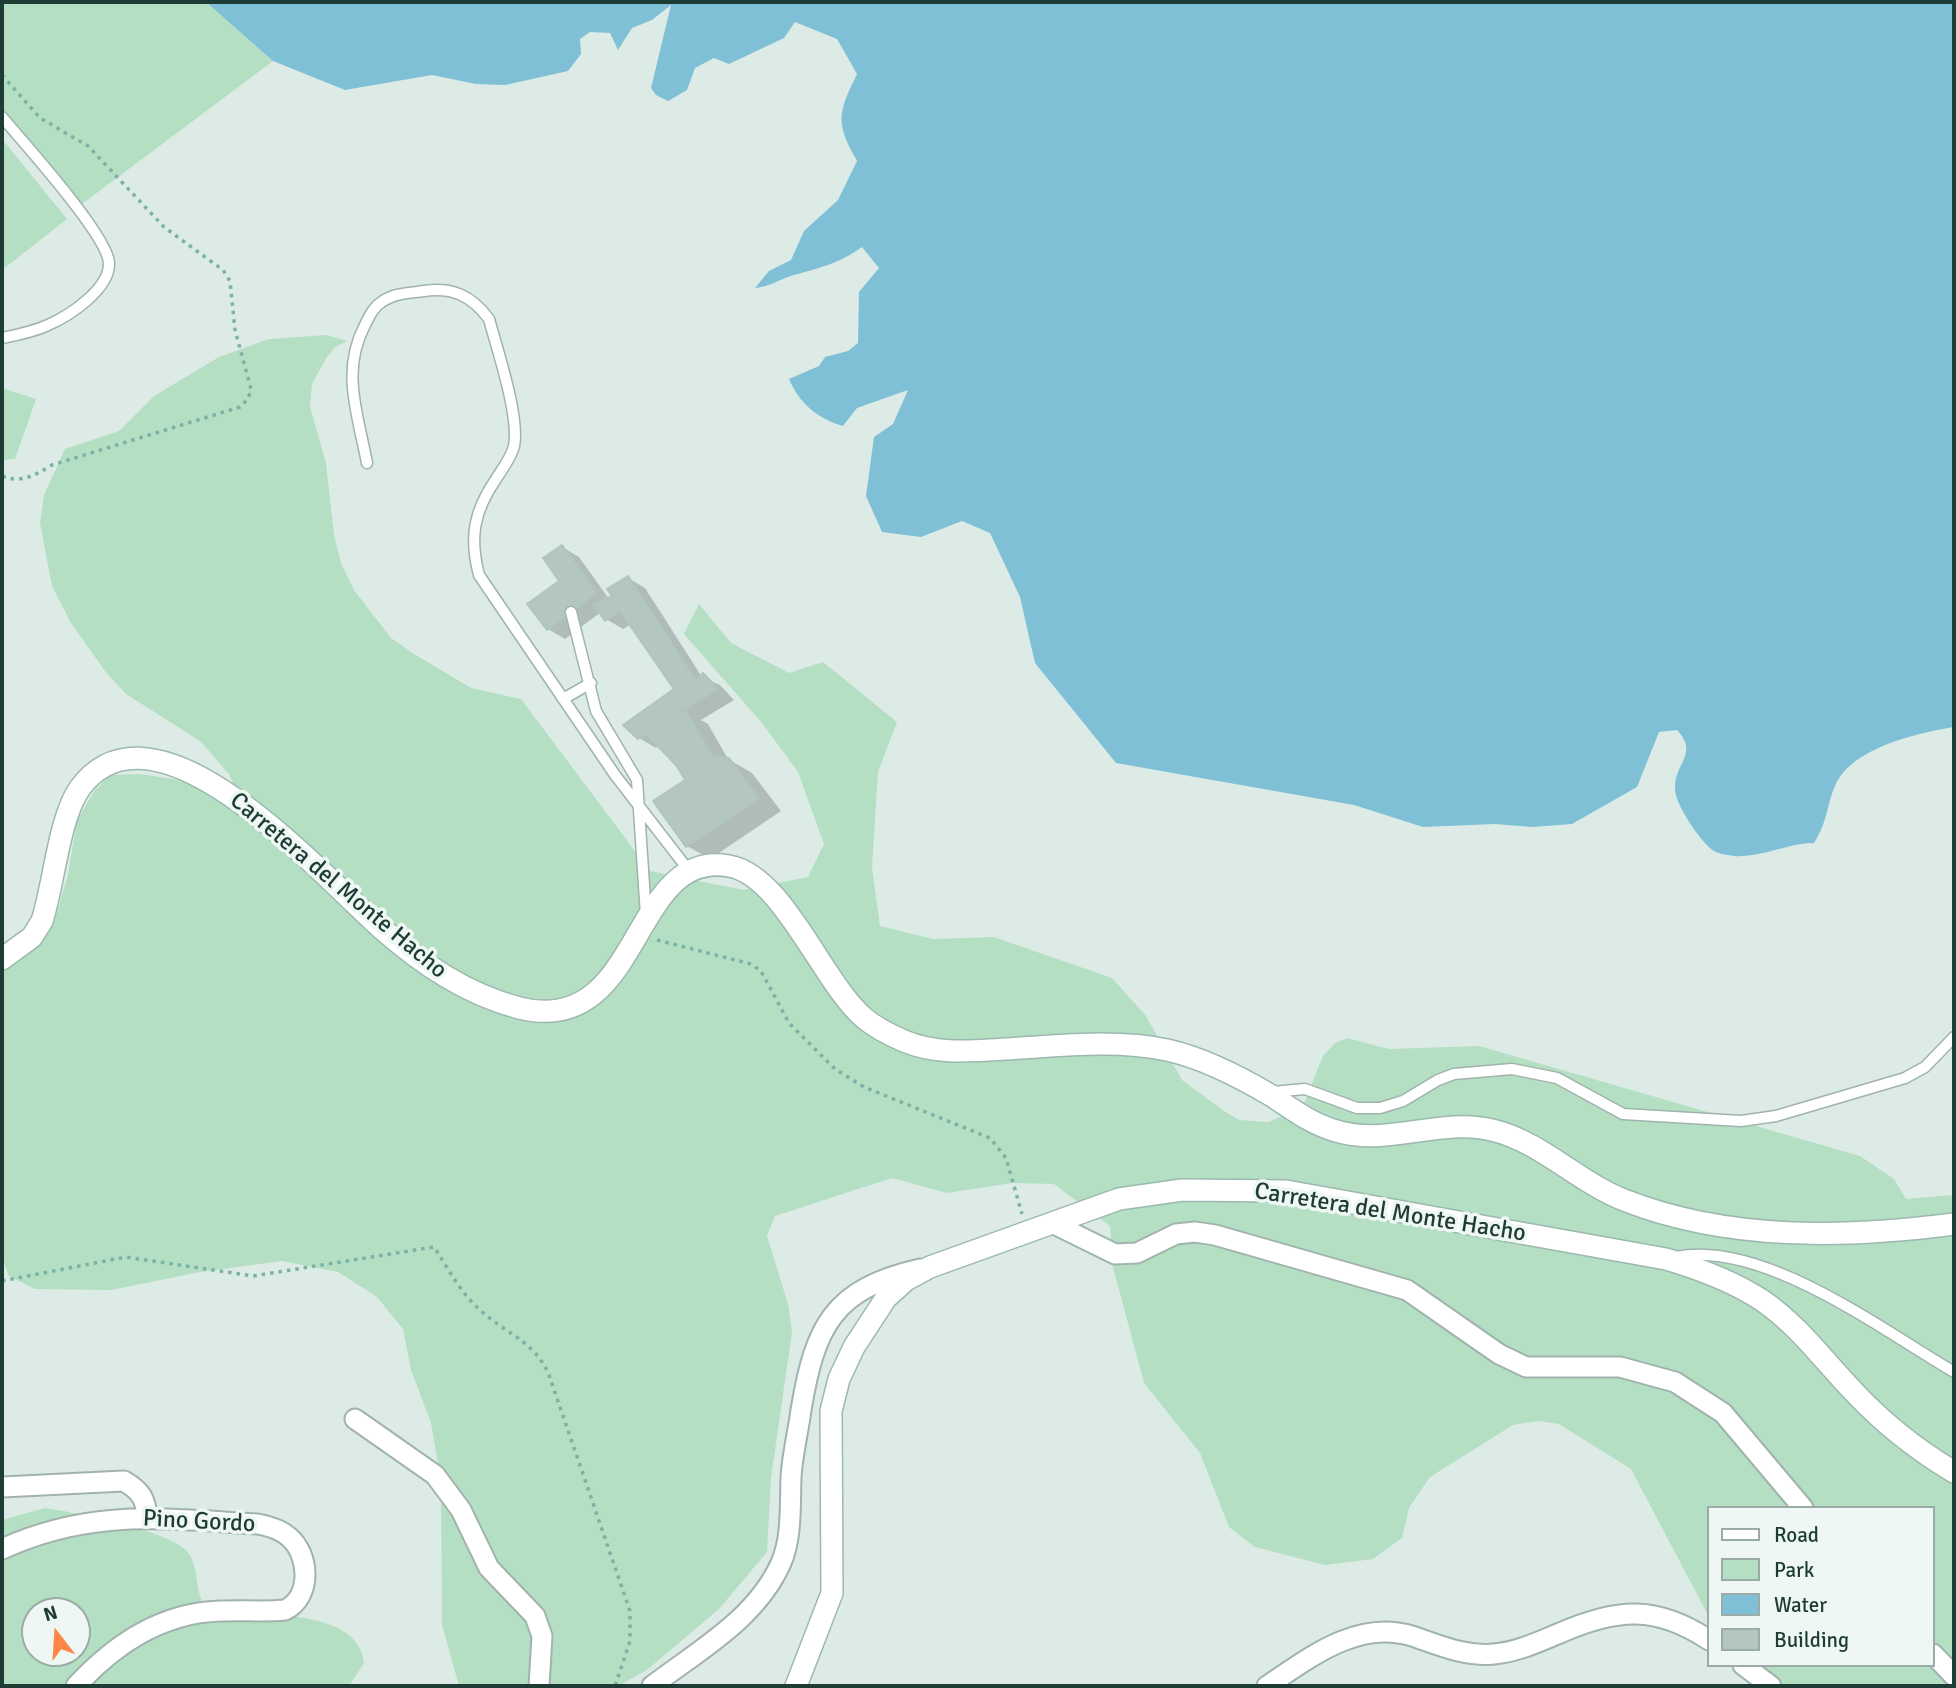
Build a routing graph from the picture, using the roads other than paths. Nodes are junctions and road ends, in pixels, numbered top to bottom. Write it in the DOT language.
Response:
graph roads {
  1 [pos="2,117"];
  2 [pos="2,338"];
  3 [pos="367,463"];
  4 [pos="571,612"];
  5 [pos="591,683"];
  6 [pos="563,699"];
  7 [pos="640,807"];
  8 [pos="690,873"];
  9 [pos="642,927"];
  10 [pos="2,959"];
  11 [pos="1954,1037"];
  12 [pos="1267,1093"];
  13 [pos="1052,1223"];
  14 [pos="1954,1224"];
  15 [pos="1665,1259"];
  16 [pos="930,1267"];
  17 [pos="1954,1372"];
  18 [pos="355,1419"];
  19 [pos="1954,1472"];
  20 [pos="2,1487"];
  21 [pos="1801,1506"];
  22 [pos="147,1518"];
  23 [pos="2,1549"];
  24 [pos="1708,1639"];
  25 [pos="1935,1656"];
  26 [pos="1746,1667"];
  27 [pos="1954,1675"];
  28 [pos="76,1686"];
  29 [pos="539,1686"];
  30 [pos="652,1686"];
  31 [pos="796,1686"];
  32 [pos="1267,1686"];
  33 [pos="1771,1686"];
  1 -- 2 [label="lane"];
  3 -- 6 [label="lane"];
  4 -- 5 [label="lane"];
  5 -- 6 [label="lane"];
  5 -- 7 [label="lane"];
  6 -- 7 [label="lane"];
  7 -- 8 [label="lane"];
  7 -- 9 [label="lane"];
  8 -- 9 [label="main road, Carretera del Monte Hacho"];
  8 -- 12 [label="main road, Carretera del Monte Hacho"];
  9 -- 10 [label="main road, Carretera del Monte Hacho"];
  11 -- 12 [label="lane"];
  12 -- 14 [label="main road, Carretera del Monte Hacho"];
  13 -- 15 [label="main road, Carretera del Monte Hacho"];
  13 -- 16 [label="main road, Carretera del Monte Hacho"];
  13 -- 21 [label="street"];
  15 -- 17 [label="lane"];
  15 -- 19 [label="main road, Carretera del Monte Hacho"];
  16 -- 30 [label="street"];
  16 -- 31 [label="main road, Carretera del Monte Hacho"];
  18 -- 29 [label="street"];
  20 -- 22 [label="street"];
  22 -- 23 [label="street, Pino Gordo"];
  22 -- 28 [label="street, Pino Gordo"];
  24 -- 32 [label="street"];
  25 -- 27 [label="street"];
  26 -- 33 [label="street"];
}
